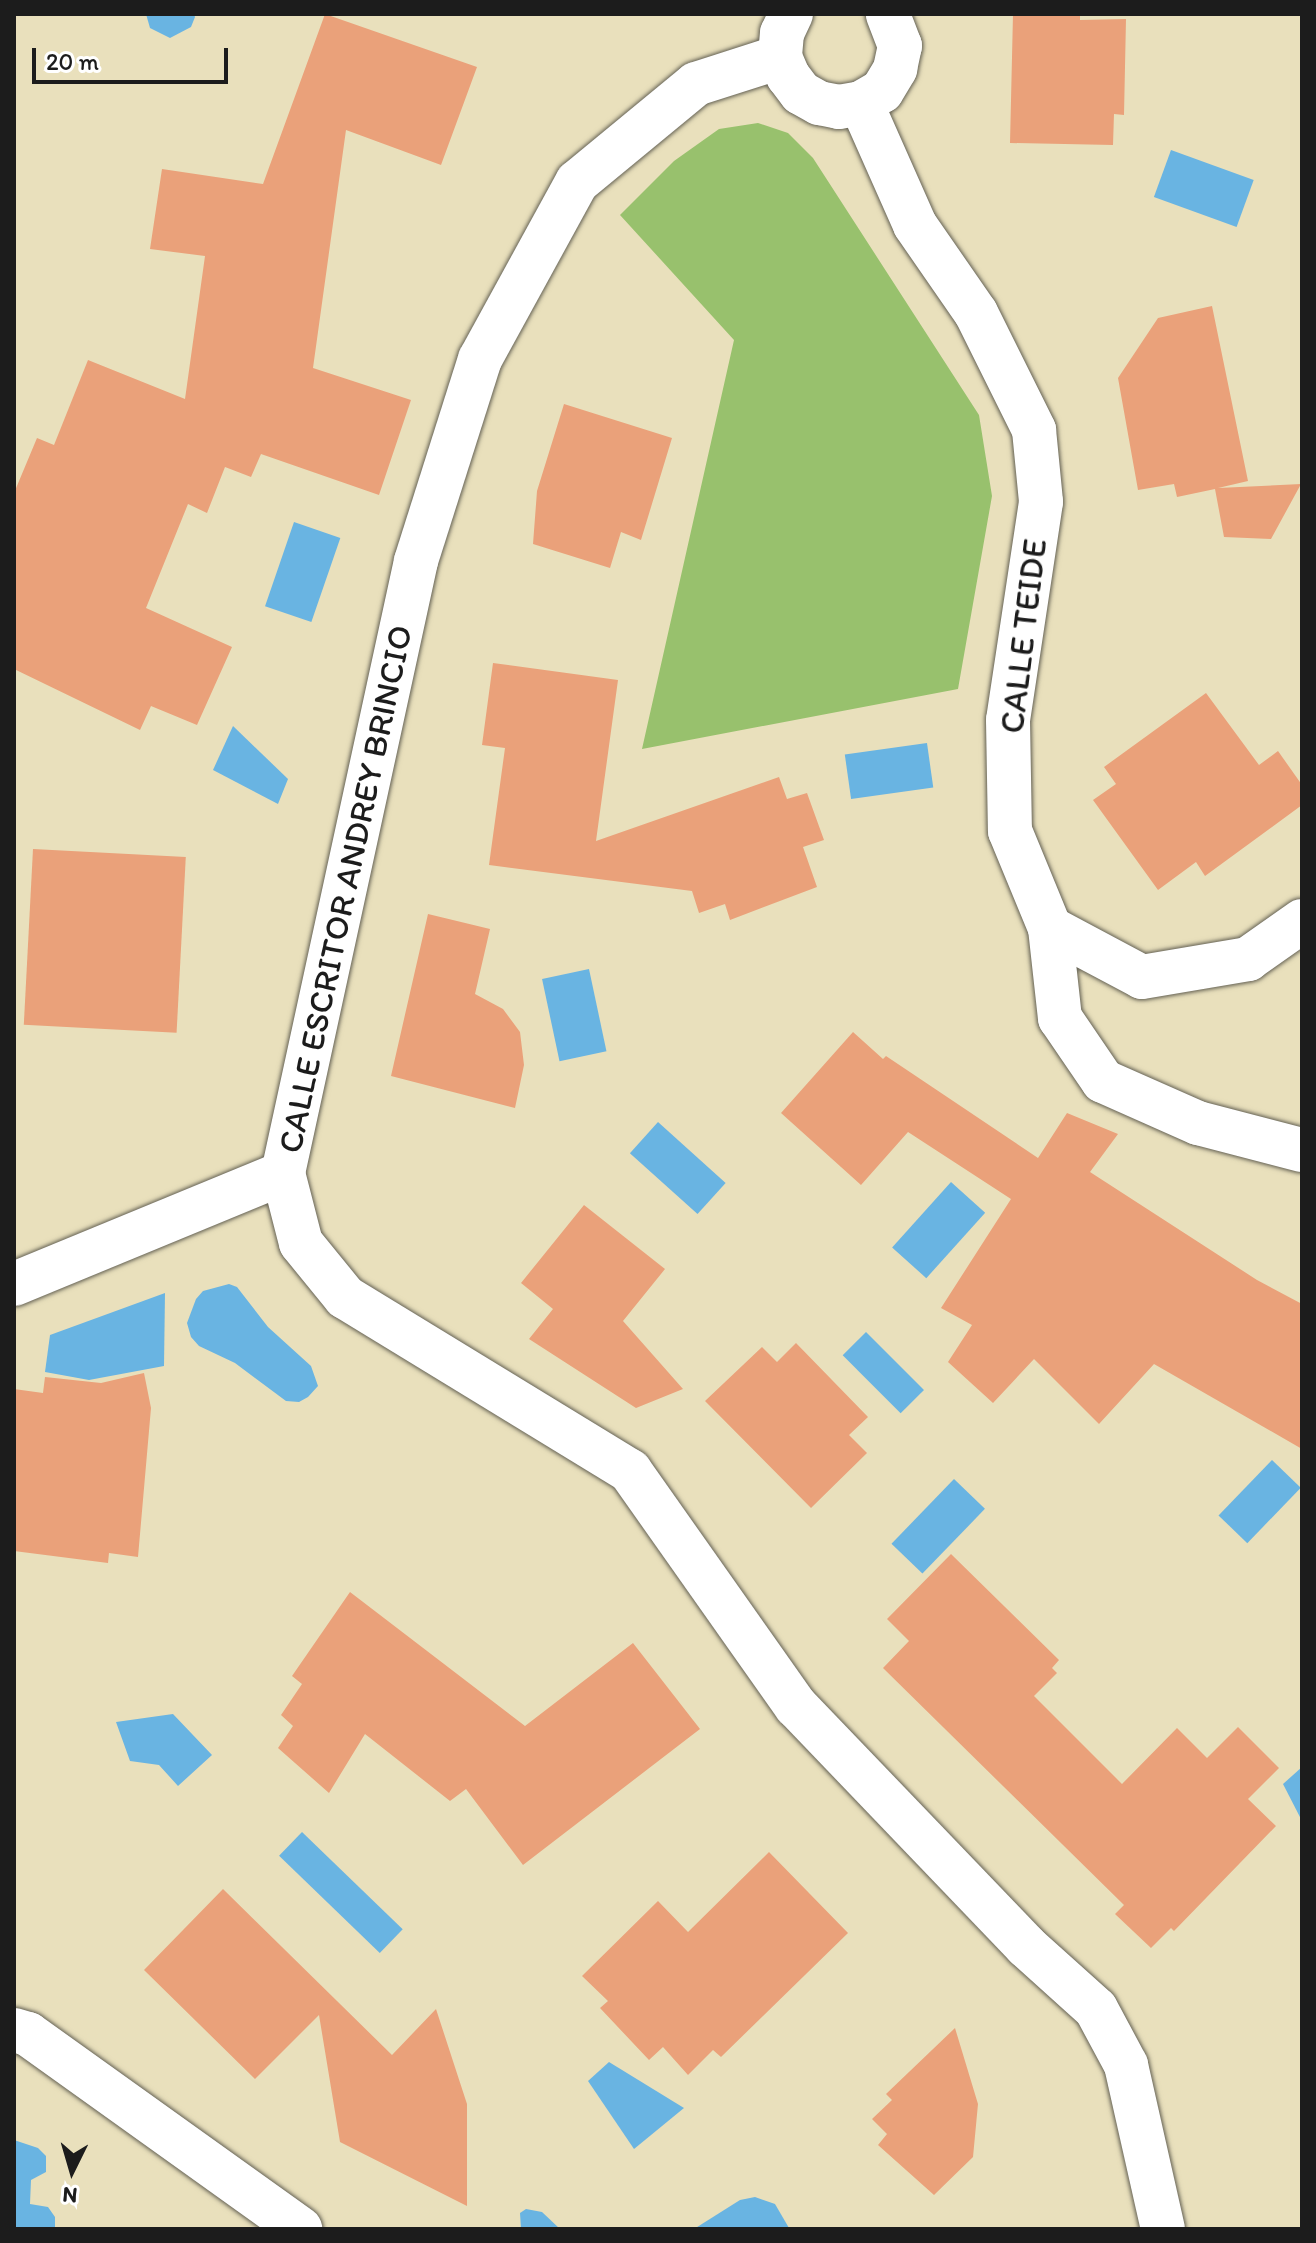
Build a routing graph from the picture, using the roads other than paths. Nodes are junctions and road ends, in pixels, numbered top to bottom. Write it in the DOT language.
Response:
graph roads {
  1 [pos="791,14"];
  2 [pos="888,14"];
  3 [pos="780,57"];
  4 [pos="861,103"];
  5 [pos="1302,921"];
  6 [pos="1050,928"];
  7 [pos="1302,1150"];
  8 [pos="283,1173"];
  9 [pos="14,1284"];
  10 [pos="14,2030"];
  11 [pos="300,2229"];
  12 [pos="1163,2229"];
  1 -- 3 [label="street"];
  2 -- 4 [label="street"];
  3 -- 4 [label="street"];
  3 -- 8 [label="street, CALLE ESCRITOR ANDREY BRINCIO"];
  4 -- 6 [label="street, CALLE TEIDE"];
  5 -- 6 [label="street"];
  6 -- 7 [label="street, CALLE TEIDE"];
  8 -- 9 [label="street"];
  8 -- 12 [label="street, CALLE ESCRITOR ANDREY BRINCIO"];
  10 -- 11 [label="street"];
}
